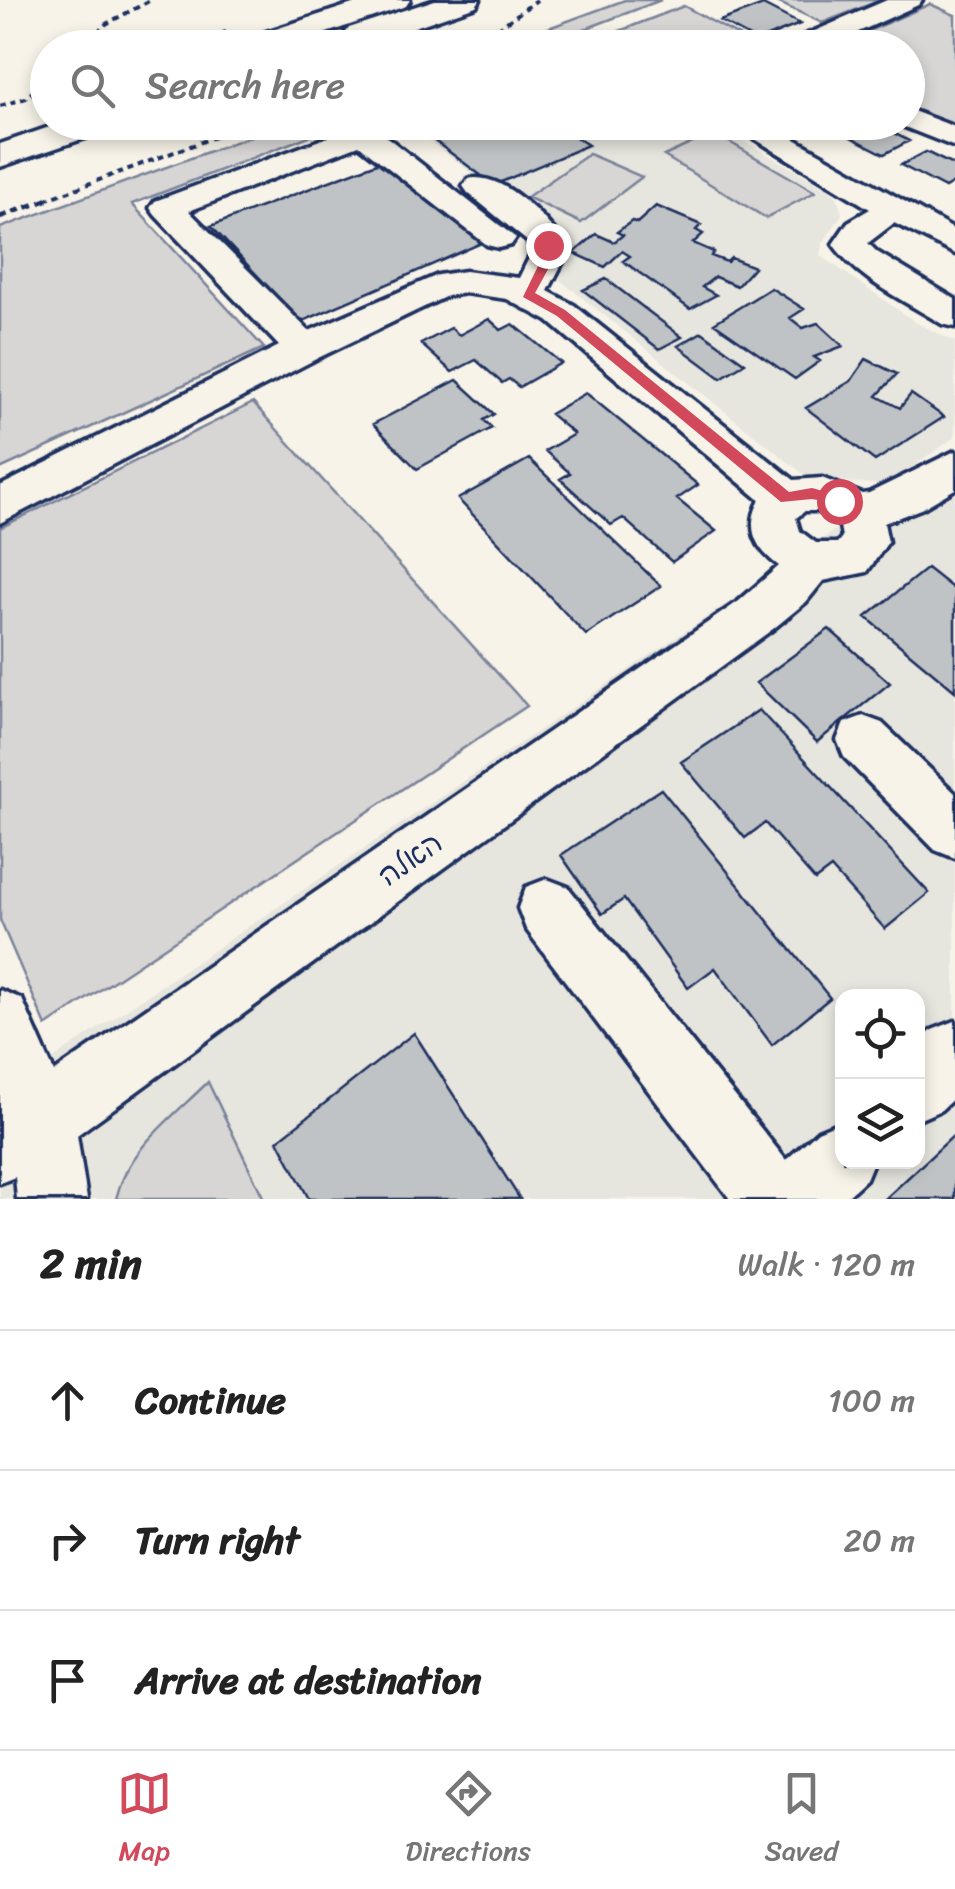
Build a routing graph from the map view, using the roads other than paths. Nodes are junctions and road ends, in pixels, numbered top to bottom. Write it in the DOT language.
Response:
graph roads {
  1 [pos="395,0"];
  2 [pos="465,0"];
  3 [pos="909,0"];
  4 [pos="304,30"];
  5 [pos="377,30"];
  6 [pos="840,30"];
  7 [pos="30,110"];
  8 [pos="925,125"];
  9 [pos="0,128"];
  10 [pos="955,138"];
  11 [pos="47,140"];
  12 [pos="342,140"];
  13 [pos="373,140"];
  14 [pos="416,140"];
  15 [pos="768,140"];
  16 [pos="0,156"];
  17 [pos="880,217"];
  18 [pos="498,238"];
  19 [pos="955,244"];
  20 [pos="955,278"];
  21 [pos="528,294"];
  22 [pos="955,315"];
  23 [pos="304,349"];
  24 [pos="955,467"];
  25 [pos="787,498"];
  26 [pos="0,506"];
  27 [pos="855,512"];
  28 [pos="812,561"];
  29 [pos="863,740"];
  30 [pos="955,831"];
  31 [pos="547,908"];
  32 [pos="0,1021"];
  33 [pos="955,1053"];
  34 [pos="925,1081"];
  35 [pos="21,1134"];
  36 [pos="835,1160"];
  37 [pos="52,1199"];
  38 [pos="774,1199"];
  39 [pos="793,1199"];
  1 -- 4 [label="highway"];
  2 -- 5 [label="highway"];
  3 -- 6 [label="street"];
  7 -- 9 [label="highway"];
  8 -- 10 [label="street"];
  11 -- 16 [label="highway"];
  12 -- 23 [label="street"];
  13 -- 18 [label="street"];
  14 -- 21 [label="street"];
  15 -- 17 [label="street"];
  17 -- 19 [label="street"];
  17 -- 20 [label="street"];
  17 -- 22 [label="street"];
  21 -- 23 [label="street"];
  21 -- 25 [label="street"];
  23 -- 26 [label="street"];
  24 -- 27 [label="street"];
  25 -- 27 [label="street"];
  25 -- 28 [label="street"];
  27 -- 28 [label="street"];
  28 -- 35 [label="street, האלה"];
  29 -- 30 [label="street"];
  31 -- 38 [label="street"];
  32 -- 35 [label="street"];
  33 -- 34 [label="street"];
  35 -- 37 [label="street"];
  36 -- 39 [label="street"];
}
